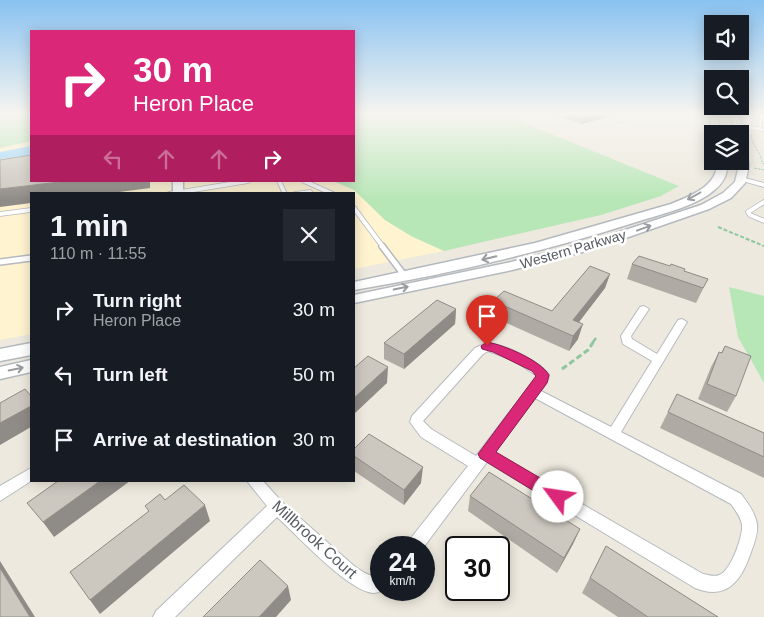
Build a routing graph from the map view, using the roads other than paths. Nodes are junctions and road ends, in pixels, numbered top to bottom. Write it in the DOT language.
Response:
graph roads {
  1 [pos="722,170"];
  2 [pos="745,170"];
  3 [pos="741,179"];
  4 [pos="242,182"];
  5 [pos="306,182"];
  6 [pos="764,185"];
  7 [pos="320,188"];
  8 [pos="181,192"];
  9 [pos="312,192"];
  10 [pos="329,192"];
  11 [pos="764,202"];
  12 [pos="30,210"];
  13 [pos="355,210"];
  14 [pos="0,214"];
  15 [pos="764,221"];
  16 [pos="30,258"];
  17 [pos="0,262"];
  18 [pos="404,275"];
  19 [pos="355,286"];
  20 [pos="355,298"];
  21 [pos="644,309"];
  22 [pos="682,322"];
  23 [pos="30,349"];
  24 [pos="0,355"];
  25 [pos="658,360"];
  26 [pos="30,366"];
  27 [pos="0,373"];
  28 [pos="533,392"];
  29 [pos="613,434"];
  30 [pos="481,459"];
  31 [pos="30,475"];
  32 [pos="255,482"];
  33 [pos="0,494"];
  34 [pos="277,507"];
  35 [pos="422,536"];
  36 [pos="370,584"];
  37 [pos="162,617"];
  1 -- 18 [label="main road, Western Parkway, one-way"];
  2 -- 3 [label="main road"];
  3 -- 6 [label="street"];
  20 -- 3 [label="main road, Western Parkway, one-way"];
  4 -- 8 [label="lane"];
  5 -- 7 [label="lane"];
  7 -- 9 [label="lane"];
  7 -- 10 [label="lane"];
  11 -- 15 [label="lane"];
  12 -- 14 [label="lane"];
  13 -- 18 [label="lane"];
  16 -- 17 [label="lane"];
  18 -- 19 [label="main road, Western Parkway"];
  21 -- 25 [label="street"];
  22 -- 25 [label="street"];
  23 -- 24 [label="main road"];
  25 -- 29 [label="street"];
  27 -- 26 [label="main road, one-way"];
  28 -- 29 [label="street"];
  28 -- 30 [label="street"];
  28 -- 30 [label="street"];
  29 -- 30 [label="street"];
  30 -- 35 [label="street"];
  31 -- 33 [label="street"];
  32 -- 34 [label="street, Millbrook Court"];
  34 -- 36 [label="street, Millbrook Court"];
  34 -- 37 [label="street"];
}
